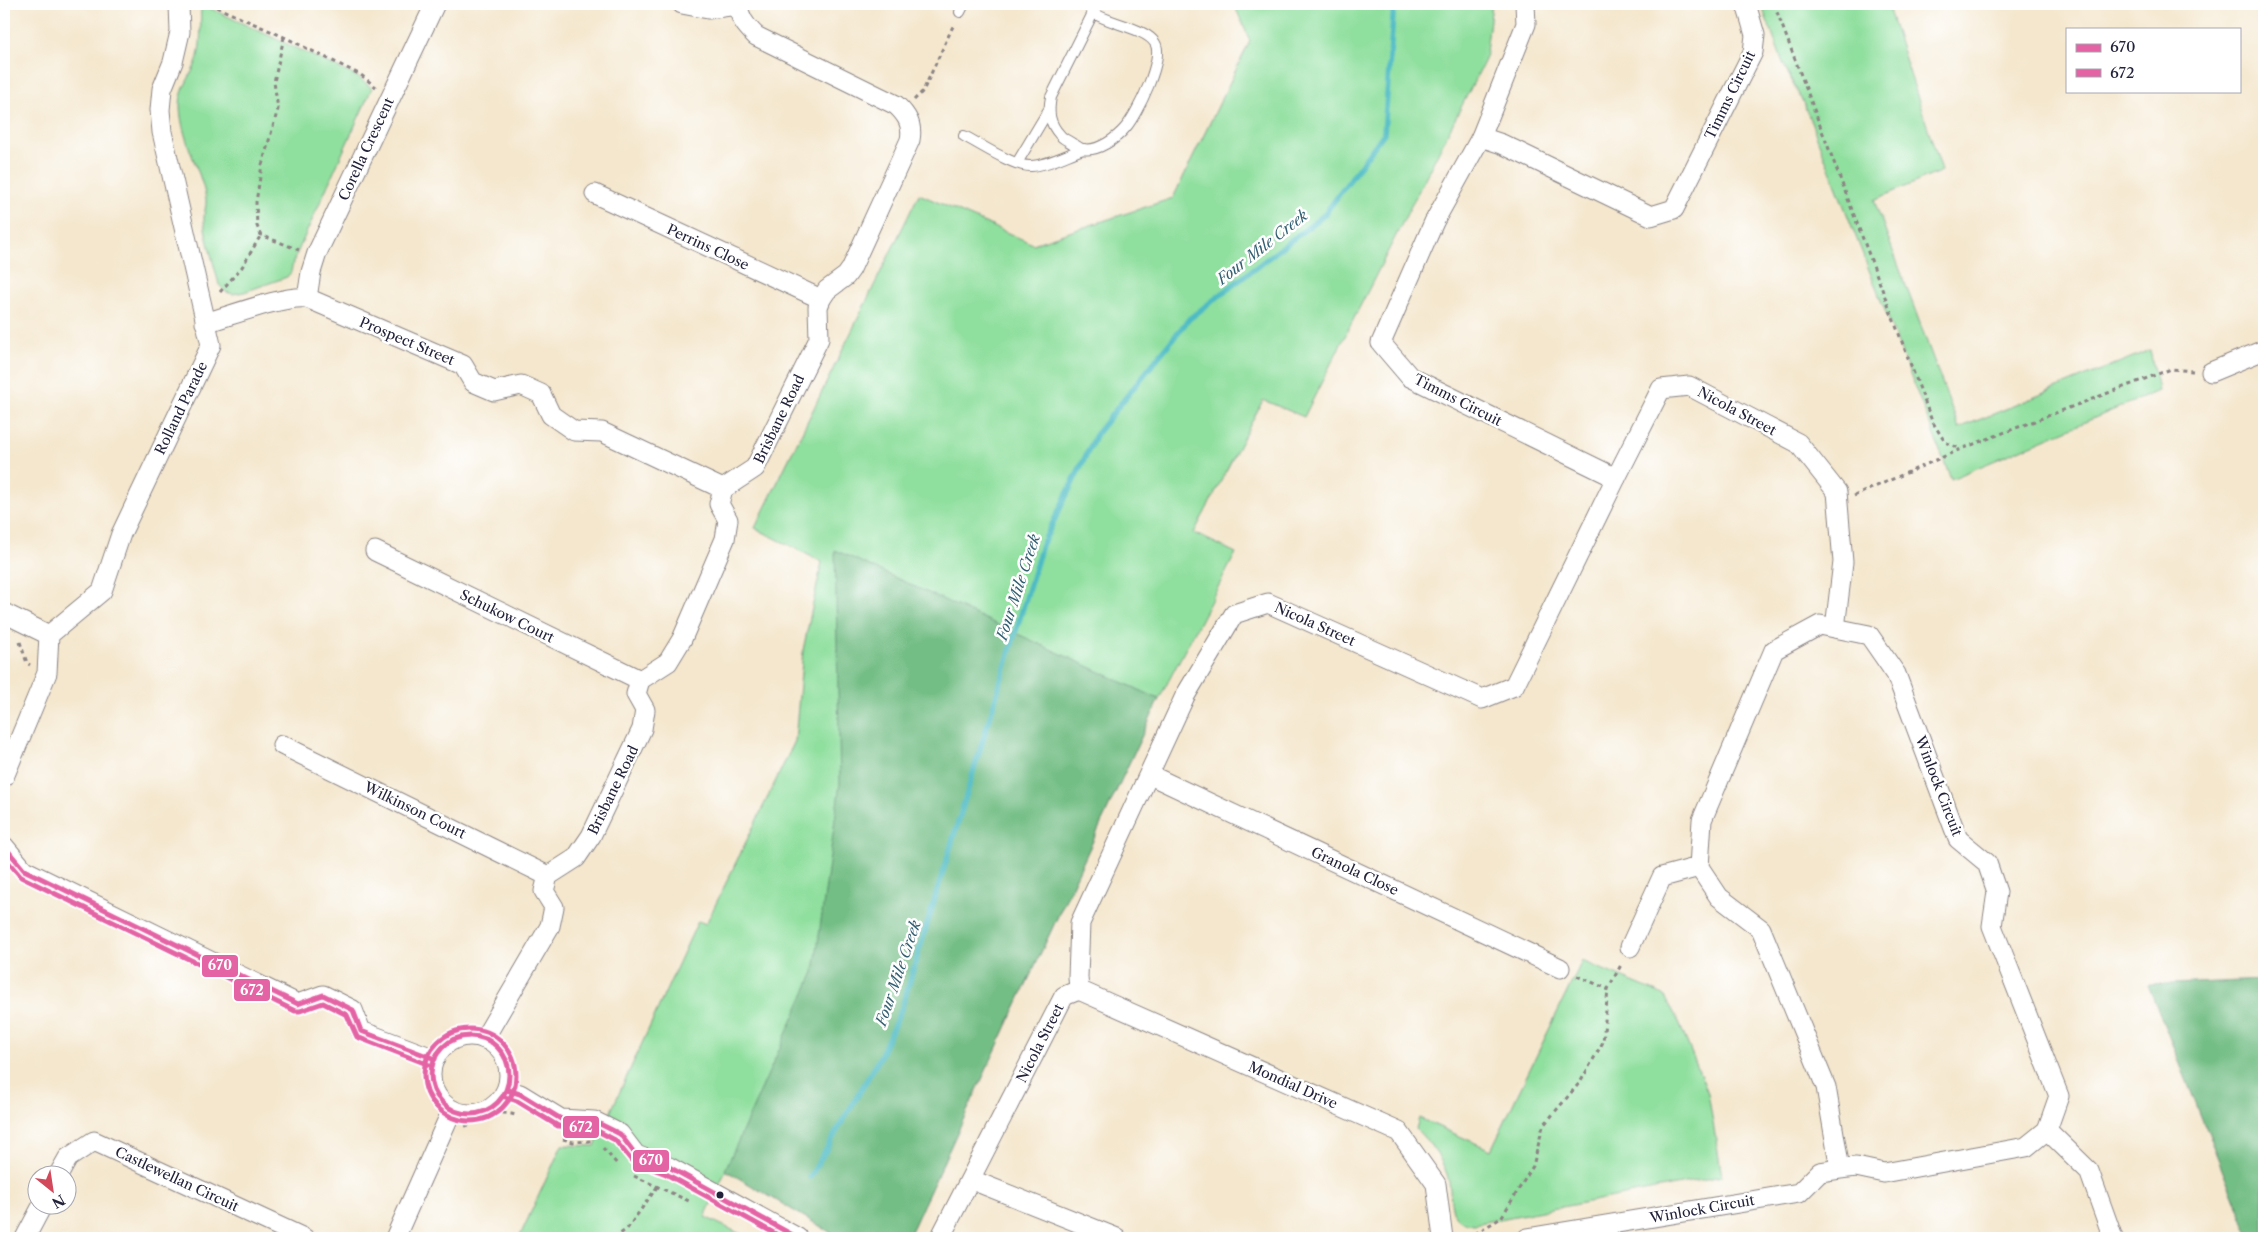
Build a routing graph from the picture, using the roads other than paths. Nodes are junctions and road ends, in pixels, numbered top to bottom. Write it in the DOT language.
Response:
graph roads {
  1 [pos="179,4"];
  2 [pos="435,4"];
  3 [pos="682,4"];
  4 [pos="737,4"];
  5 [pos="1087,4"];
  6 [pos="1525,4"];
  7 [pos="1746,4"];
  8 [pos="1093,13"];
  9 [pos="1048,111"];
  10 [pos="964,136"];
  11 [pos="1481,137"];
  12 [pos="1082,149"];
  13 [pos="1017,162"];
  14 [pos="595,194"];
  15 [pos="307,298"];
  16 [pos="821,299"];
  17 [pos="205,323"];
  18 [pos="2264,350"];
  19 [pos="2211,372"];
  20 [pos="1616,478"];
  21 [pos="723,489"];
  22 [pos="375,551"];
  23 [pos="4,613"];
  24 [pos="1835,628"];
  25 [pos="49,635"];
  26 [pos="640,680"];
  27 [pos="282,745"];
  28 [pos="1150,775"];
  29 [pos="4,777"];
  30 [pos="4,846"];
  31 [pos="1699,867"];
  32 [pos="548,876"];
  33 [pos="1630,947"];
  34 [pos="1560,968"];
  35 [pos="1079,990"];
  36 [pos="484,1039"];
  37 [pos="435,1059"];
  38 [pos="507,1090"];
  39 [pos="450,1115"];
  40 [pos="2048,1130"];
  41 [pos="65,1164"];
  42 [pos="1840,1169"];
  43 [pos="972,1180"];
  44 [pos="38,1214"];
  45 [pos="25,1238"];
  46 [pos="304,1238"];
  47 [pos="395,1238"];
  48 [pos="798,1238"];
  49 [pos="940,1238"];
  50 [pos="1117,1238"];
  51 [pos="1443,1238"];
  52 [pos="1527,1238"];
  53 [pos="2113,1238"];
  1 -- 17 [label="street, Rolland Parade"];
  2 -- 15 [label="street, Corella Crescent"];
  3 -- 4 [label="street"];
  4 -- 16 [label="street"];
  5 -- 8 [label="lane"];
  6 -- 11 [label="street, Timms Circuit"];
  7 -- 11 [label="street, Timms Circuit"];
  8 -- 9 [label="lane"];
  8 -- 12 [label="lane"];
  9 -- 12 [label="lane"];
  9 -- 13 [label="lane"];
  10 -- 13 [label="lane"];
  11 -- 20 [label="street, Timms Circuit"];
  12 -- 13 [label="lane"];
  14 -- 16 [label="street, Perrins Close"];
  15 -- 17 [label="street"];
  15 -- 21 [label="street, Prospect Street"];
  16 -- 21 [label="street, Brisbane Road"];
  17 -- 25 [label="street, Rolland Parade"];
  18 -- 19 [label="street"];
  20 -- 24 [label="street, Nicola Street"];
  20 -- 28 [label="street, Nicola Street"];
  21 -- 26 [label="street"];
  22 -- 26 [label="street, Schukow Court"];
  23 -- 25 [label="street"];
  24 -- 31 [label="street, Winlock Circuit"];
  24 -- 40 [label="street, Winlock Circuit"];
  25 -- 29 [label="street"];
  26 -- 32 [label="street, Brisbane Road"];
  27 -- 32 [label="street, Wilkinson Court"];
  28 -- 34 [label="street, Granola Close"];
  28 -- 35 [label="street, Nicola Street"];
  30 -- 37 [label="street"];
  31 -- 33 [label="street"];
  31 -- 42 [label="street"];
  32 -- 36 [label="street"];
  35 -- 43 [label="street, Nicola Street"];
  35 -- 51 [label="street, Mondial Drive"];
  36 -- 37 [label="street"];
  36 -- 38 [label="street"];
  37 -- 39 [label="street"];
  38 -- 39 [label="street"];
  38 -- 48 [label="street"];
  39 -- 47 [label="street"];
  40 -- 42 [label="street, Winlock Circuit"];
  40 -- 53 [label="street"];
  41 -- 46 [label="street, Castlewellan Circuit"];
  42 -- 52 [label="street, Winlock Circuit"];
  43 -- 49 [label="street, Nicola Street"];
  43 -- 50 [label="street"];
  44 -- 45 [label="street"];
}
